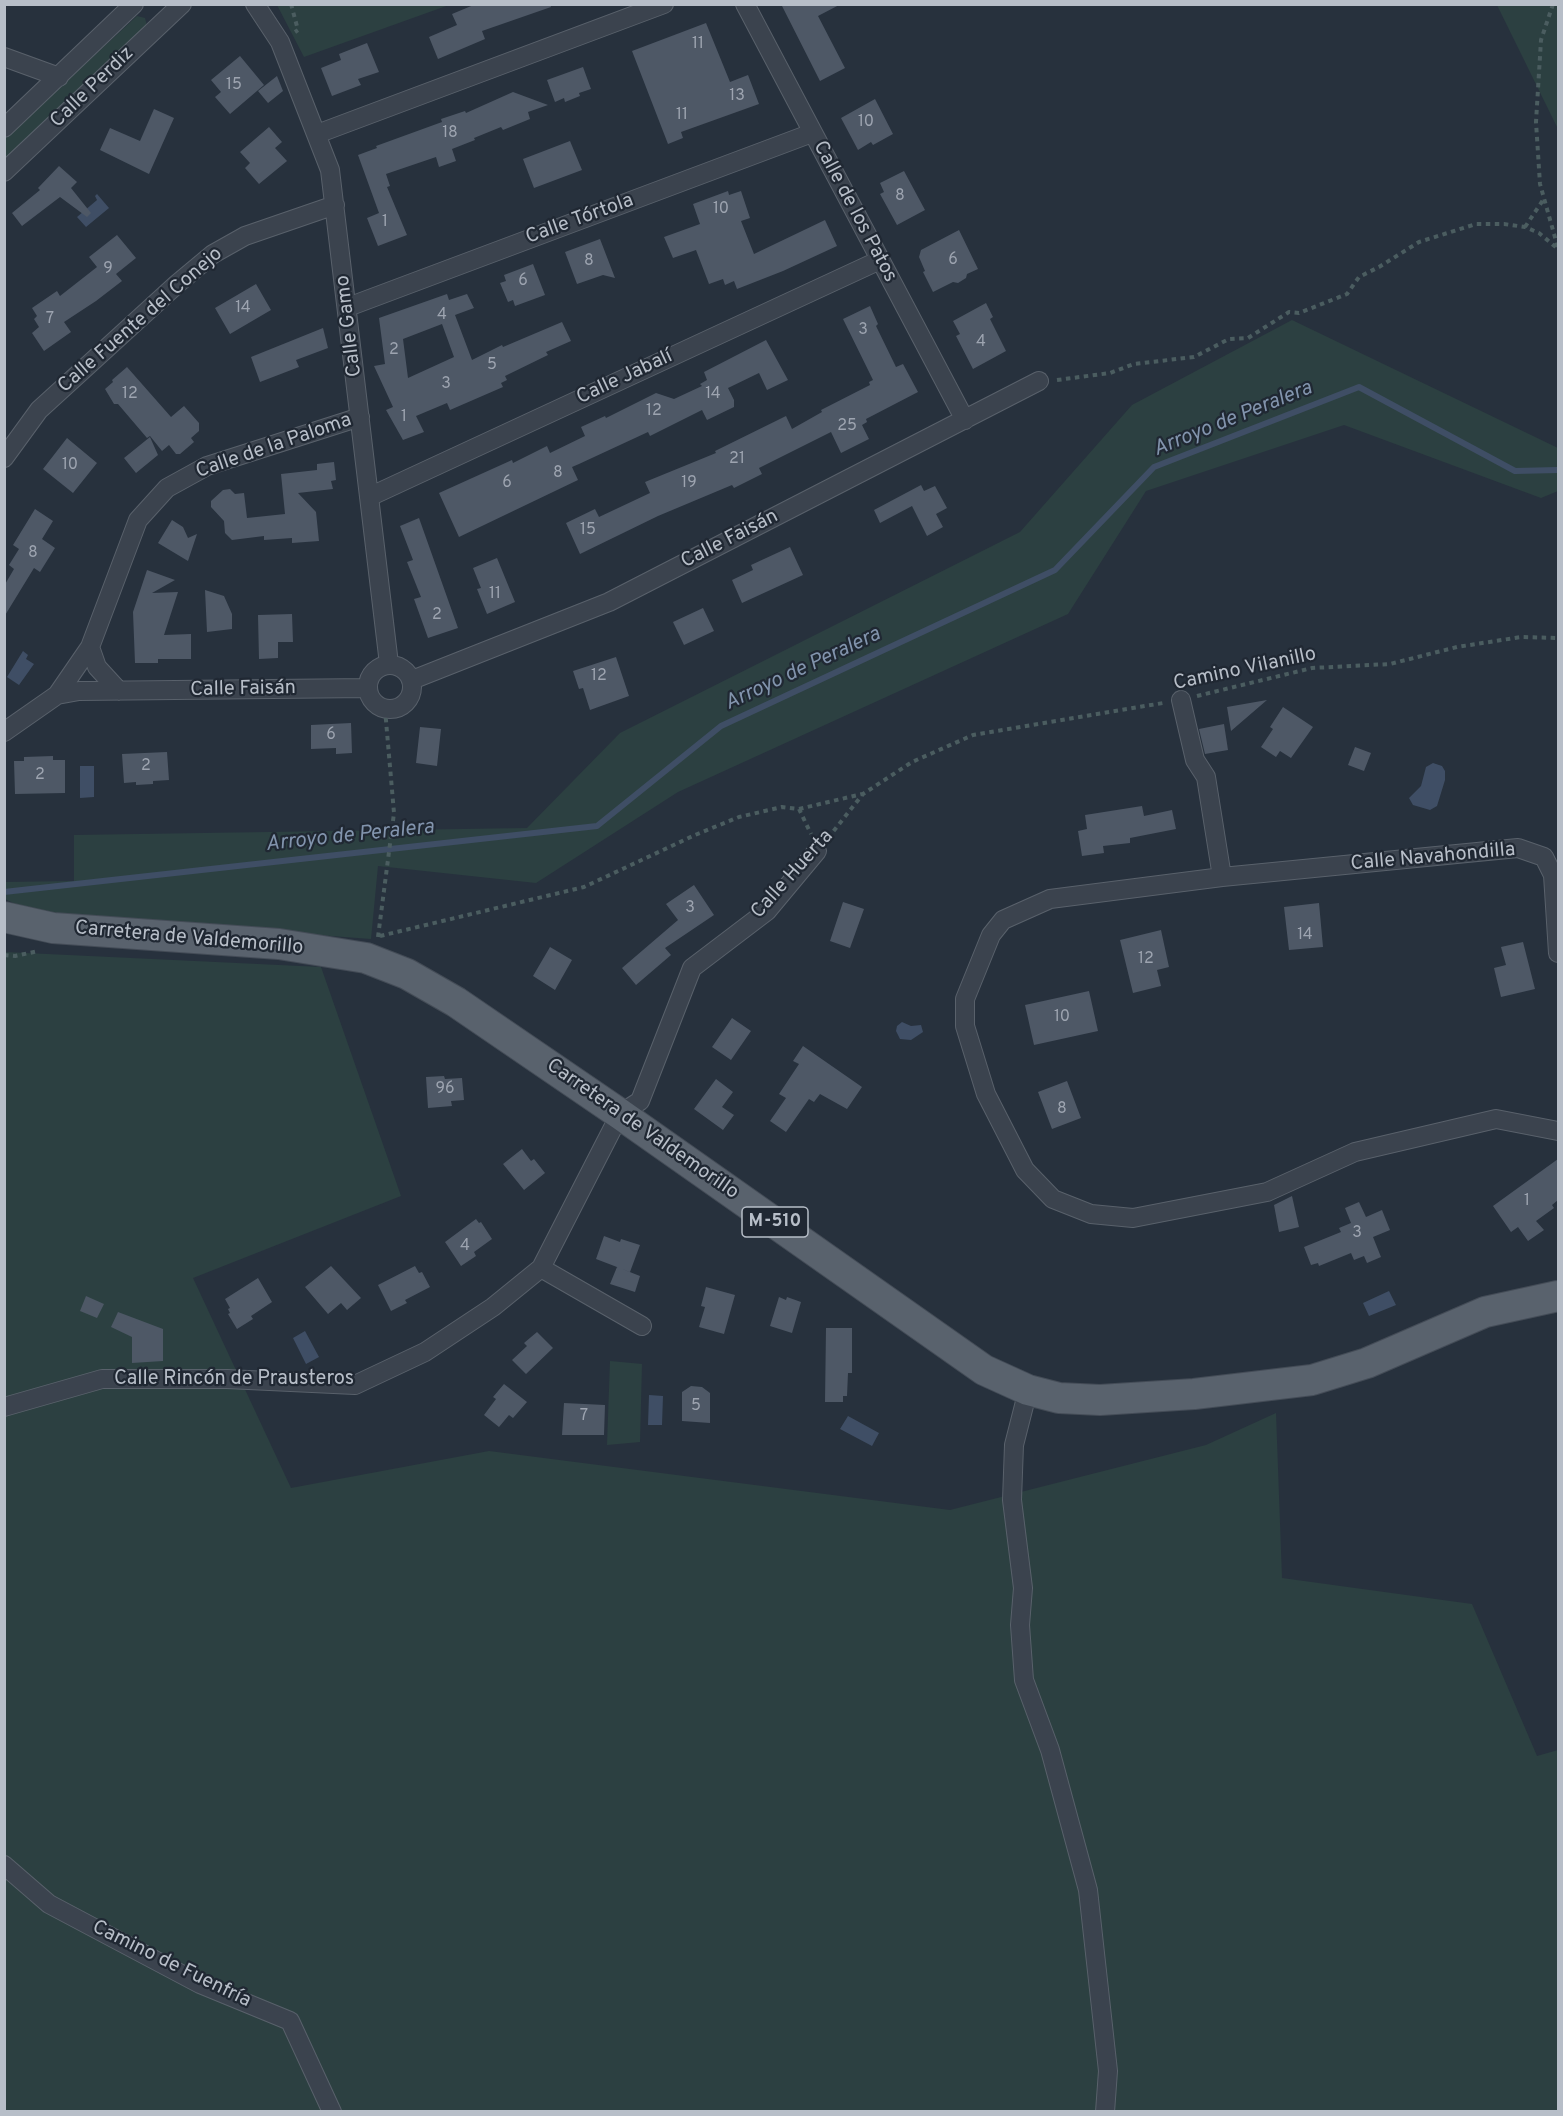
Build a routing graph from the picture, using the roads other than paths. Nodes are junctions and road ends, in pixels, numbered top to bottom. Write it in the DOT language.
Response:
graph roads {
  1 [pos="134,4"];
  2 [pos="182,4"];
  3 [pos="255,4"];
  4 [pos="664,4"];
  5 [pos="745,4"];
  6 [pos="4,57"];
  7 [pos="59,77"];
  8 [pos="4,128"];
  9 [pos="812,133"];
  10 [pos="317,134"];
  11 [pos="4,172"];
  12 [pos="335,205"];
  13 [pos="880,260"];
  14 [pos="348,307"];
  15 [pos="1039,381"];
  16 [pos="360,417"];
  17 [pos="965,420"];
  18 [pos="4,458"];
  19 [pos="369,496"];
  20 [pos="90,647"];
  21 [pos="388,664"];
  22 [pos="412,680"];
  23 [pos="368,688"];
  24 [pos="118,691"];
  25 [pos="57,695"];
  26 [pos="1181,700"];
  27 [pos="4,732"];
  28 [pos="817,851"];
  29 [pos="1222,877"];
  30 [pos="4,917"];
  31 [pos="1558,953"];
  32 [pos="620,1114"];
  33 [pos="1558,1131"];
  34 [pos="541,1268"];
  35 [pos="1558,1296"];
  36 [pos="642,1326"];
  37 [pos="1028,1390"];
  38 [pos="4,1407"];
  39 [pos="4,1865"];
  40 [pos="332,2112"];
  41 [pos="1105,2112"];
  1 -- 7 [label="street, Calle Perdiz"];
  2 -- 11 [label="street, Calle Perdiz"];
  3 -- 10 [label="street, Calle Gamo"];
  4 -- 10 [label="street"];
  5 -- 9 [label="street, Calle de los Patos"];
  6 -- 7 [label="street"];
  7 -- 8 [label="street, Calle Perdiz"];
  9 -- 13 [label="street, Calle de los Patos"];
  9 -- 14 [label="street, Calle Tórtola"];
  10 -- 12 [label="street, Calle Gamo"];
  12 -- 14 [label="street, Calle Gamo"];
  12 -- 18 [label="street, Calle Fuente del Conejo"];
  13 -- 17 [label="street, Calle de los Patos"];
  13 -- 19 [label="street, Calle Jabalí"];
  14 -- 16 [label="street, Calle Gamo"];
  15 -- 17 [label="street, Calle Faisán"];
  16 -- 19 [label="street, Calle Gamo"];
  16 -- 20 [label="street, Calle de la Paloma"];
  17 -- 22 [label="street, Calle Faisán"];
  19 -- 21 [label="street, Calle Gamo"];
  20 -- 24 [label="street"];
  20 -- 25 [label="street, Calle de la Paloma"];
  21 -- 22 [label="street"];
  21 -- 23 [label="street"];
  22 -- 23 [label="street"];
  23 -- 24 [label="street, Calle Faisán"];
  24 -- 25 [label="street, Calle Faisán"];
  25 -- 27 [label="street, Calle de la Paloma"];
  26 -- 29 [label="street"];
  28 -- 32 [label="street, Calle Huerta"];
  29 -- 31 [label="street, Calle Navahondilla"];
  29 -- 33 [label="street, Calle Navahondilla"];
  30 -- 32 [label="main road, Carretera de Valdemorillo / M-510"];
  32 -- 34 [label="street, Calle Rincón de Prausteros"];
  32 -- 37 [label="main road, Carretera de Valdemorillo / M-510"];
  34 -- 36 [label="street"];
  34 -- 38 [label="street, Calle Rincón de Prausteros"];
  35 -- 37 [label="main road, Carretera de Valdemorillo / M-510"];
  37 -- 41 [label="street"];
  39 -- 40 [label="street, Camino de Fuenfría"];
}
